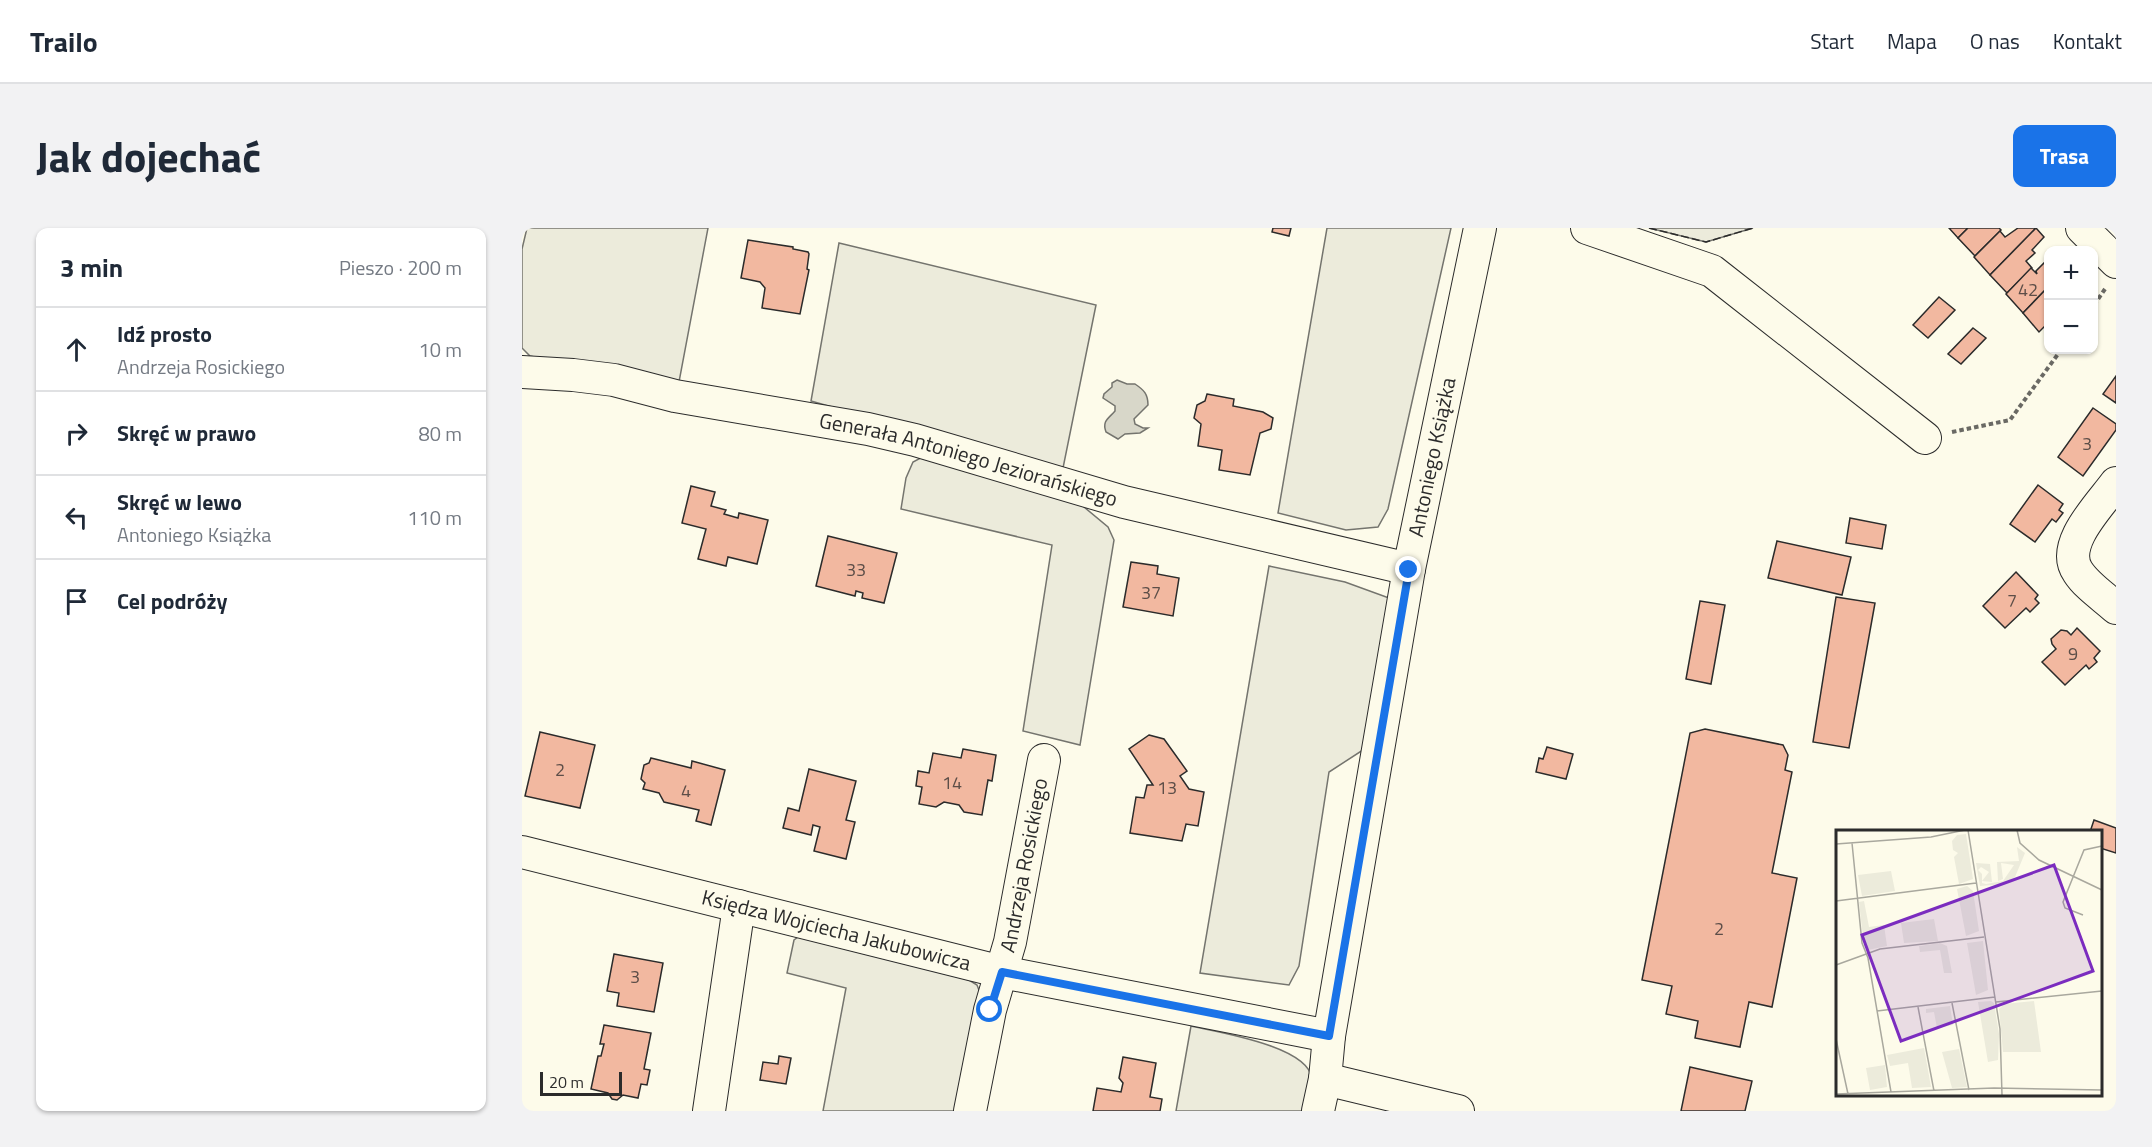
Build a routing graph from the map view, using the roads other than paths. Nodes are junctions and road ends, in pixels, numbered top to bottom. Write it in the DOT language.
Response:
graph roads {
  1 [pos="1480,228"];
  2 [pos="1587,228"];
  3 [pos="2082,228"];
  4 [pos="2116,262"];
  5 [pos="522,372"];
  6 [pos="1924,438"];
  7 [pos="2116,483"];
  8 [pos="1409,570"];
  9 [pos="2116,608"];
  10 [pos="1044,760"];
  11 [pos="522,852"];
  12 [pos="739,906"];
  13 [pos="1002,972"];
  14 [pos="1329,1036"];
  15 [pos="1325,1079"];
  16 [pos="709,1111"];
  17 [pos="970,1111"];
  18 [pos="1318,1111"];
  19 [pos="1458,1111"];
  1 -- 8 [label="street, Antoniego Książka"];
  2 -- 6 [label="street"];
  3 -- 4 [label="street"];
  5 -- 8 [label="street, Generała Antoniego Jeziorańskiego"];
  7 -- 9 [label="street"];
  8 -- 14 [label="street, Antoniego Książka"];
  10 -- 13 [label="street, Andrzeja Rosickiego"];
  11 -- 12 [label="street, Księdza Wojciecha Jakubowicza"];
  12 -- 13 [label="street, Księdza Wojciecha Jakubowicza"];
  12 -- 16 [label="street"];
  13 -- 14 [label="street, Księdza Wojciecha Jakubowicza"];
  13 -- 17 [label="street, Andrzeja Rosickiego"];
  14 -- 15 [label="street, Antoniego Książka"];
  15 -- 18 [label="street, Antoniego Książka"];
  15 -- 19 [label="street"];
}
